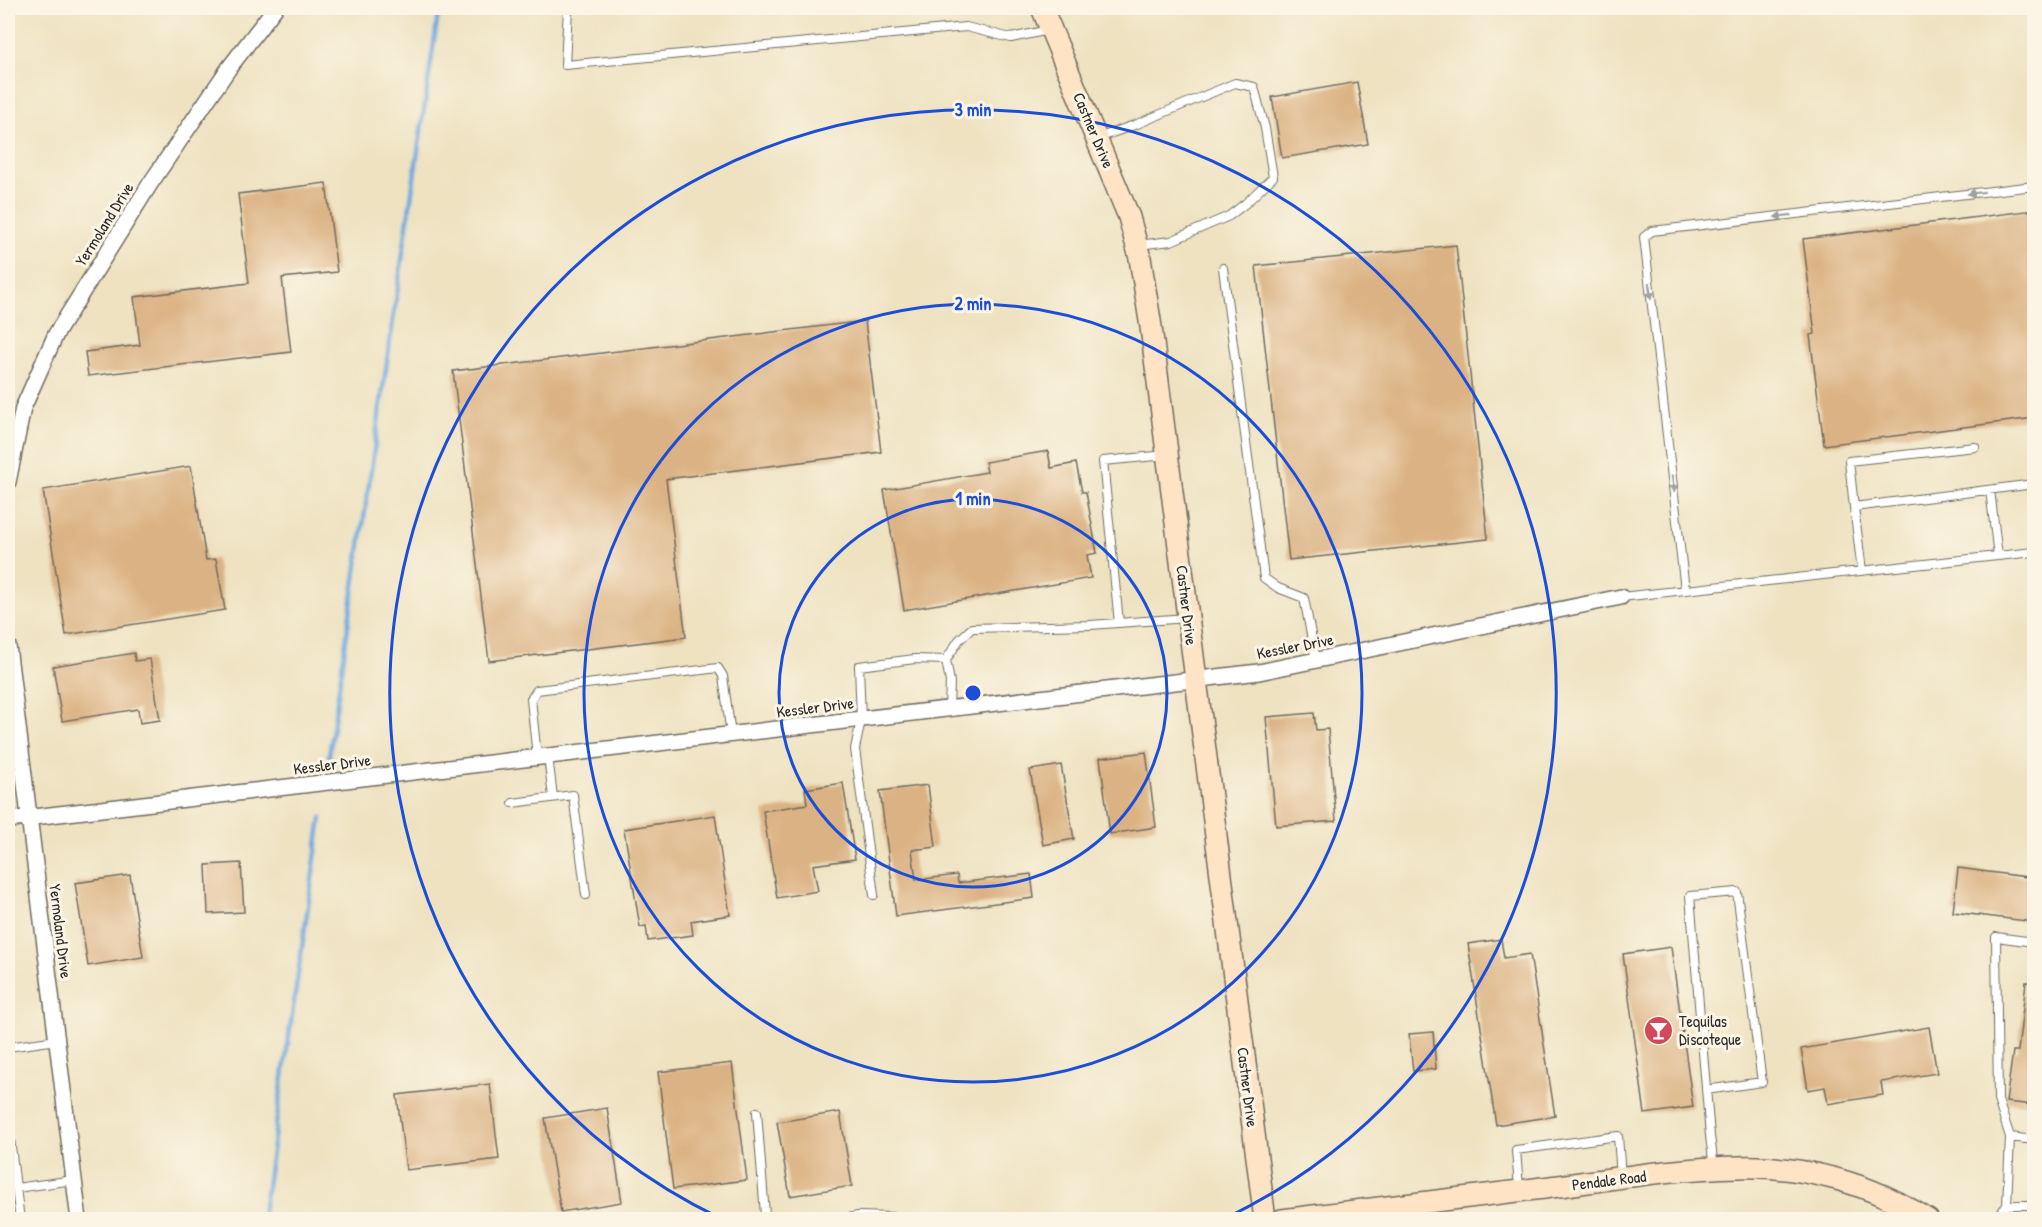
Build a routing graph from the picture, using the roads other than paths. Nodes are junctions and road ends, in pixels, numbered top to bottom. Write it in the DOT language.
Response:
graph roads {
  1 [pos="274,8"];
  2 [pos="568,8"];
  3 [pos="1042,8"];
  4 [pos="1051,30"];
  5 [pos="1098,138"];
  6 [pos="2034,186"];
  7 [pos="1137,246"];
  8 [pos="1223,268"];
  9 [pos="1975,447"];
  10 [pos="1168,455"];
  11 [pos="8,482"];
  12 [pos="2034,484"];
  13 [pos="1990,490"];
  14 [pos="1854,507"];
  15 [pos="2034,552"];
  16 [pos="1998,556"];
  17 [pos="1862,571"];
  18 [pos="1685,590"];
  19 [pos="1622,597"];
  20 [pos="1189,618"];
  21 [pos="1119,623"];
  22 [pos="8,646"];
  23 [pos="946,660"];
  24 [pos="1316,660"];
  25 [pos="1197,680"];
  26 [pos="949,709"];
  27 [pos="861,720"];
  28 [pos="731,735"];
  29 [pos="543,757"];
  30 [pos="554,797"];
  31 [pos="513,803"];
  32 [pos="29,818"];
  33 [pos="8,820"];
  34 [pos="586,895"];
  35 [pos="874,895"];
  36 [pos="2034,942"];
  37 [pos="57,1040"];
  38 [pos="8,1047"];
  39 [pos="1706,1090"];
  40 [pos="757,1112"];
  41 [pos="8,1122"];
  42 [pos="2010,1137"];
  43 [pos="2034,1140"];
  44 [pos="1714,1169"];
  45 [pos="1621,1179"];
  46 [pos="74,1180"];
  47 [pos="16,1188"];
  48 [pos="1520,1191"];
  49 [pos="2007,1205"];
  50 [pos="2034,1205"];
  51 [pos="20,1220"];
  52 [pos="79,1220"];
  53 [pos="756,1220"];
  54 [pos="839,1220"];
  55 [pos="894,1220"];
  56 [pos="1265,1220"];
  57 [pos="1282,1220"];
  58 [pos="1928,1220"];
  59 [pos="1995,1220"];
  1 -- 11 [label="street, Yermoland Drive"];
  2 -- 4 [label="lane"];
  3 -- 4 [label="street, Castner Drive"];
  4 -- 5 [label="street, Castner Drive"];
  5 -- 7 [label="street, Castner Drive"];
  5 -- 7 [label="lane"];
  6 -- 18 [label="lane, one-way"];
  7 -- 10 [label="street, Castner Drive"];
  8 -- 24 [label="lane"];
  9 -- 14 [label="lane"];
  10 -- 20 [label="street, Castner Drive"];
  10 -- 21 [label="lane"];
  12 -- 13 [label="lane"];
  13 -- 14 [label="lane"];
  13 -- 16 [label="lane"];
  14 -- 17 [label="lane"];
  15 -- 16 [label="lane"];
  16 -- 17 [label="lane"];
  17 -- 18 [label="lane"];
  18 -- 19 [label="lane"];
  19 -- 24 [label="street, Kessler Drive"];
  20 -- 21 [label="lane"];
  20 -- 25 [label="street, Castner Drive"];
  21 -- 23 [label="lane"];
  22 -- 32 [label="street, Yermoland Drive"];
  23 -- 26 [label="lane"];
  23 -- 27 [label="lane"];
  24 -- 25 [label="street, Kessler Drive"];
  25 -- 26 [label="street, Kessler Drive"];
  25 -- 56 [label="street, Castner Drive"];
  26 -- 27 [label="street, Kessler Drive"];
  27 -- 28 [label="street, Kessler Drive"];
  27 -- 35 [label="lane"];
  28 -- 29 [label="street, Kessler Drive"];
  28 -- 29 [label="lane"];
  29 -- 30 [label="lane"];
  29 -- 32 [label="street, Kessler Drive"];
  30 -- 31 [label="lane"];
  30 -- 34 [label="lane"];
  32 -- 33 [label="street, Kessler Drive"];
  32 -- 37 [label="street, Yermoland Drive"];
  36 -- 42 [label="lane"];
  37 -- 38 [label="lane"];
  37 -- 46 [label="street, Yermoland Drive"];
  39 -- 39 [label="lane"];
  39 -- 44 [label="lane"];
  40 -- 53 [label="lane"];
  41 -- 47 [label="lane"];
  42 -- 43 [label="lane"];
  42 -- 49 [label="lane"];
  44 -- 45 [label="street, Pendale Road"];
  44 -- 58 [label="street, Pendale Road"];
  45 -- 48 [label="street, Pendale Road"];
  45 -- 48 [label="lane"];
  46 -- 47 [label="lane"];
  46 -- 52 [label="street, Yermoland Drive"];
  47 -- 51 [label="lane"];
  48 -- 57 [label="street, Pendale Road"];
  49 -- 50 [label="lane"];
  49 -- 59 [label="lane"];
  54 -- 55 [label="lane"];
}
